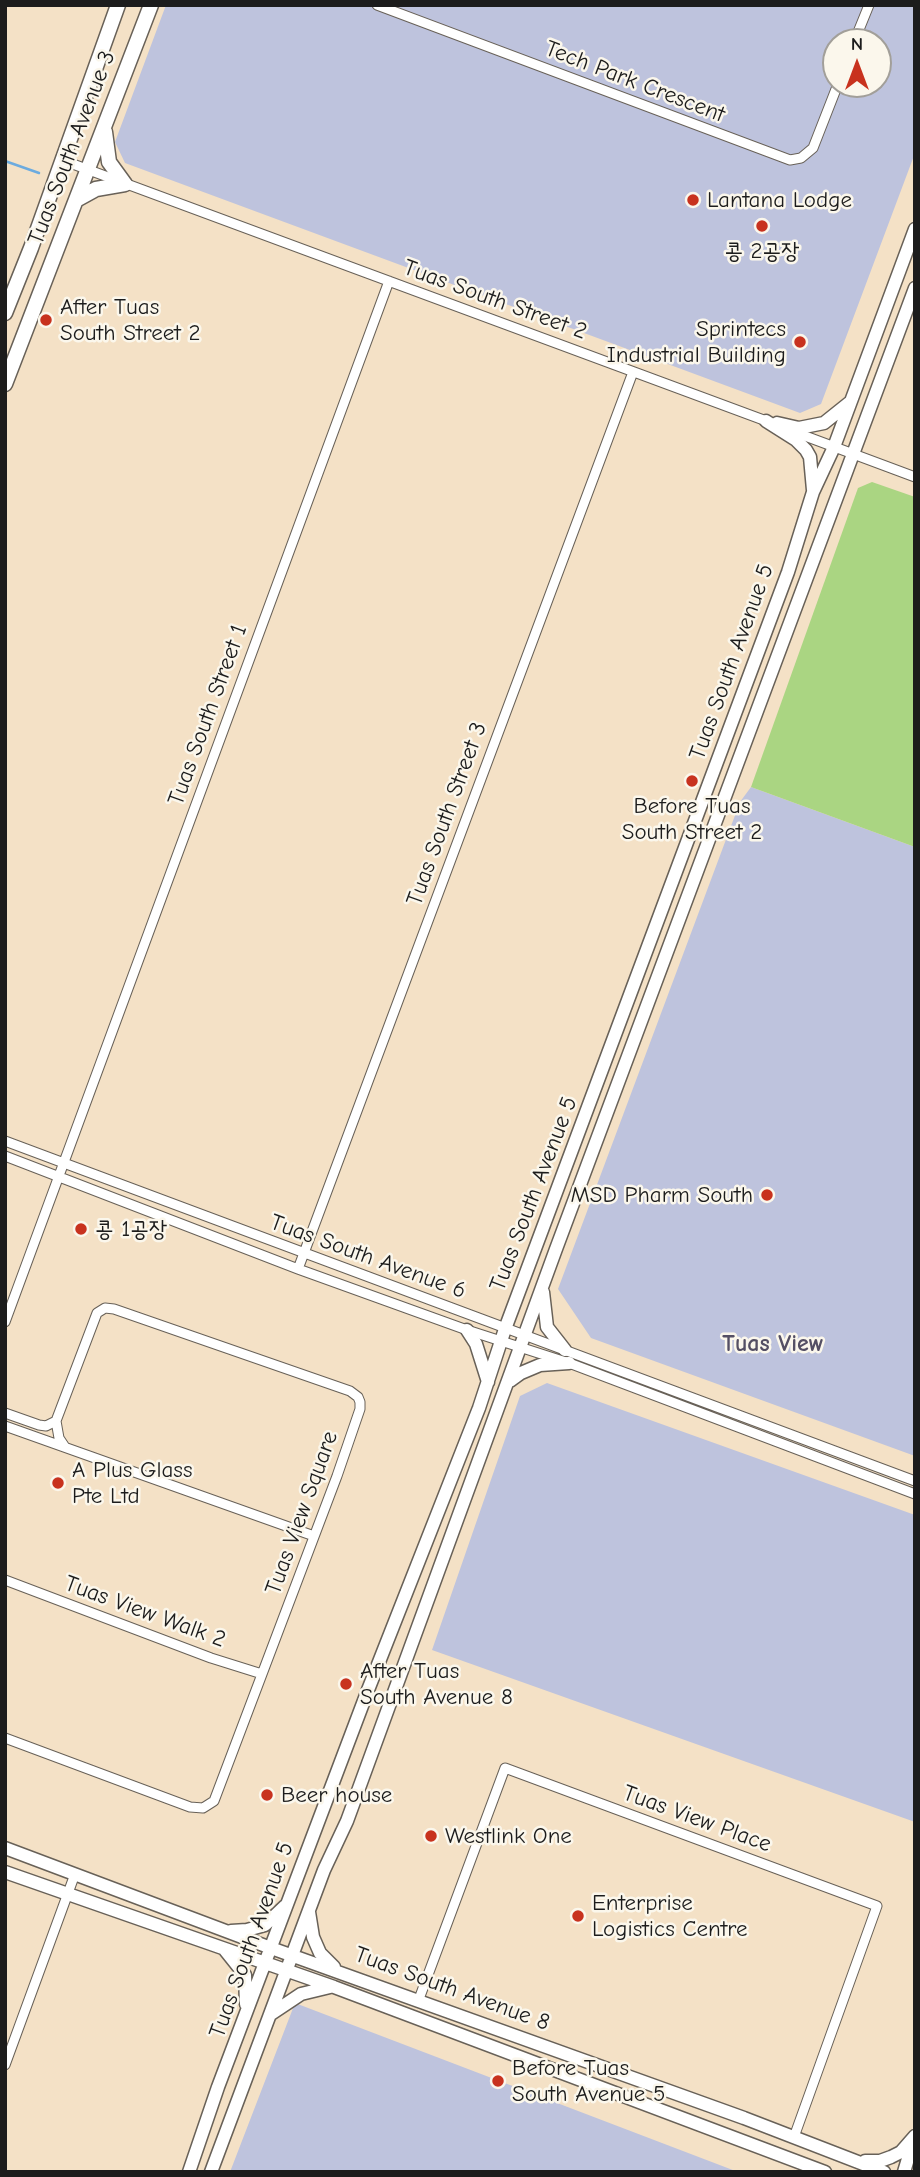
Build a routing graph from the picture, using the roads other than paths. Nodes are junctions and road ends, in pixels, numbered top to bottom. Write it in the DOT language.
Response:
graph roads {
  1 [pos="118,5"];
  2 [pos="151,5"];
  3 [pos="377,5"];
  4 [pos="869,5"];
  5 [pos="860,28"];
  6 [pos="833,98"];
  7 [pos="105,128"];
  8 [pos="62,160"];
  9 [pos="88,169"];
  10 [pos="125,184"];
  11 [pos="76,200"];
  12 [pos="915,229"];
  13 [pos="389,281"];
  14 [pos="915,288"];
  15 [pos="5,313"];
  16 [pos="633,372"];
  17 [pos="5,384"];
  18 [pos="850,402"];
  19 [pos="766,421"];
  20 [pos="834,447"];
  21 [pos="852,455"];
  22 [pos="915,477"];
  23 [pos="813,492"];
  24 [pos="5,1141"];
  25 [pos="5,1156"];
  26 [pos="63,1163"];
  27 [pos="58,1177"];
  28 [pos="304,1254"];
  29 [pos="298,1269"];
  30 [pos="542,1288"];
  31 [pos="5,1322"];
  32 [pos="467,1330"];
  33 [pos="504,1335"];
  34 [pos="524,1341"];
  35 [pos="565,1350"];
  36 [pos="569,1363"];
  37 [pos="509,1381"];
  38 [pos="488,1382"];
  39 [pos="5,1413"];
  40 [pos="56,1421"];
  41 [pos="5,1426"];
  42 [pos="65,1447"];
  43 [pos="915,1481"];
  44 [pos="915,1493"];
  45 [pos="314,1536"];
  46 [pos="5,1580"];
  47 [pos="16,1584"];
  48 [pos="5,1588"];
  49 [pos="262,1674"];
  50 [pos="5,1738"];
  51 [pos="5,1848"];
  52 [pos="5,1872"];
  53 [pos="75,1874"];
  54 [pos="68,1894"];
  55 [pos="289,1902"];
  56 [pos="309,1912"];
  57 [pos="228,1931"];
  58 [pos="271,1948"];
  59 [pos="225,1949"];
  60 [pos="293,1955"];
  61 [pos="266,1964"];
  62 [pos="286,1970"];
  63 [pos="340,1971"];
  64 [pos="334,1987"];
  65 [pos="419,1999"];
  66 [pos="269,2017"];
  67 [pos="245,2019"];
  68 [pos="5,2065"];
  69 [pos="794,2137"];
  70 [pos="915,2137"];
  71 [pos="857,2162"];
  72 [pos="189,2172"];
  73 [pos="211,2172"];
  74 [pos="825,2172"];
  75 [pos="884,2172"];
  76 [pos="904,2172"];
  1 -- 8 [label="main road, Tuas South Avenue 3"];
  2 -- 7 [label="main road, Tuas South Avenue 3"];
  3 -- 6 [label="street, Tech Park Crescent"];
  4 -- 5 [label="street"];
  7 -- 9 [label="main road, Tuas South Avenue 3"];
  7 -- 10 [label="main road"];
  8 -- 9 [label="street, Tuas South Street 2"];
  8 -- 15 [label="main road, Tuas South Avenue 3"];
  9 -- 10 [label="street, Tuas South Street 2"];
  9 -- 11 [label="main road, Tuas South Avenue 3"];
  10 -- 11 [label="main road"];
  10 -- 13 [label="street, Tuas South Street 2"];
  11 -- 17 [label="main road, Tuas South Avenue 3"];
  12 -- 18 [label="main road, Tuas South Avenue 5"];
  13 -- 16 [label="street, Tuas South Street 2"];
  13 -- 26 [label="street, Tuas South Street 1"];
  14 -- 21 [label="main road, Tuas South Avenue 5"];
  16 -- 19 [label="street, Tuas South Street 2"];
  16 -- 28 [label="street, Tuas South Street 3"];
  18 -- 19 [label="main road"];
  18 -- 20 [label="main road, Tuas South Avenue 5"];
  19 -- 20 [label="street, Tuas South Street 2"];
  19 -- 23 [label="main road"];
  20 -- 21 [label="street, Tuas South Street 2"];
  20 -- 23 [label="main road, Tuas South Avenue 5"];
  21 -- 22 [label="street, Tuas South Street 2"];
  21 -- 30 [label="main road, Tuas South Avenue 5"];
  23 -- 33 [label="main road, Tuas South Avenue 5"];
  24 -- 26 [label="street, Tuas South Avenue 6"];
  25 -- 27 [label="street, Tuas South Avenue 6"];
  26 -- 27 [label="street, Tuas South Street 1"];
  26 -- 28 [label="street, Tuas South Avenue 6"];
  27 -- 29 [label="street, Tuas South Avenue 6"];
  27 -- 31 [label="street, Tuas South Street 1"];
  28 -- 29 [label="street, Tuas South Street 3"];
  28 -- 33 [label="street, Tuas South Avenue 6"];
  29 -- 32 [label="street, Tuas South Avenue 6"];
  30 -- 34 [label="main road, Tuas South Avenue 5"];
  30 -- 35 [label="main road"];
  32 -- 33 [label="street, Tuas South Avenue 6"];
  32 -- 38 [label="main road"];
  33 -- 34 [label="street, Tuas South Avenue 6"];
  33 -- 38 [label="main road, Tuas South Avenue 5"];
  34 -- 35 [label="street, Tuas South Avenue 6"];
  34 -- 36 [label="street, Tuas South Avenue 6"];
  34 -- 37 [label="main road, Tuas South Avenue 5"];
  35 -- 43 [label="street, Tuas South Avenue 6"];
  36 -- 37 [label="main road"];
  36 -- 44 [label="street, Tuas South Avenue 6"];
  37 -- 56 [label="main road, Tuas South Avenue 5"];
  38 -- 55 [label="main road, Tuas South Avenue 5"];
  39 -- 40 [label="street"];
  40 -- 42 [label="street"];
  40 -- 45 [label="street, Tuas View Square"];
  41 -- 42 [label="street"];
  42 -- 45 [label="street"];
  45 -- 49 [label="street, Tuas View Square"];
  46 -- 47 [label="street, Tuas View Walk 2"];
  47 -- 48 [label="street"];
  47 -- 49 [label="street, Tuas View Walk 2"];
  49 -- 50 [label="street, Tuas View Square"];
  51 -- 53 [label="main road, Tuas South Avenue 8"];
  52 -- 54 [label="main road, Tuas South Avenue 8"];
  53 -- 54 [label="street"];
  53 -- 57 [label="main road, Tuas South Avenue 8"];
  54 -- 59 [label="main road, Tuas South Avenue 8"];
  54 -- 68 [label="street"];
  55 -- 57 [label="main road"];
  55 -- 58 [label="main road, Tuas South Avenue 5"];
  56 -- 60 [label="main road, Tuas South Avenue 5"];
  56 -- 63 [label="main road"];
  57 -- 58 [label="main road, Tuas South Avenue 8"];
  58 -- 60 [label="main road, Tuas South Avenue 8"];
  58 -- 61 [label="main road, Tuas South Avenue 5"];
  59 -- 61 [label="main road, Tuas South Avenue 8"];
  59 -- 67 [label="main road"];
  60 -- 62 [label="main road, Tuas South Avenue 5"];
  60 -- 63 [label="main road, Tuas South Avenue 8"];
  61 -- 62 [label="main road, Tuas South Avenue 8"];
  61 -- 67 [label="main road, Tuas South Avenue 5"];
  62 -- 64 [label="main road, Tuas South Avenue 8"];
  62 -- 66 [label="main road, Tuas South Avenue 5"];
  63 -- 65 [label="main road, Tuas South Avenue 8"];
  64 -- 66 [label="main road"];
  64 -- 74 [label="main road, Tuas South Avenue 8"];
  65 -- 69 [label="main road, Tuas South Avenue 8"];
  65 -- 69 [label="street, Tuas View Place"];
  66 -- 73 [label="main road, Tuas South Avenue 5"];
  67 -- 72 [label="main road, Tuas South Avenue 5"];
  69 -- 71 [label="main road, Tuas South Avenue 8"];
  70 -- 71 [label="main road"];
  70 -- 76 [label="main road"];
  71 -- 75 [label="main road, Tuas South Avenue 8"];
}
